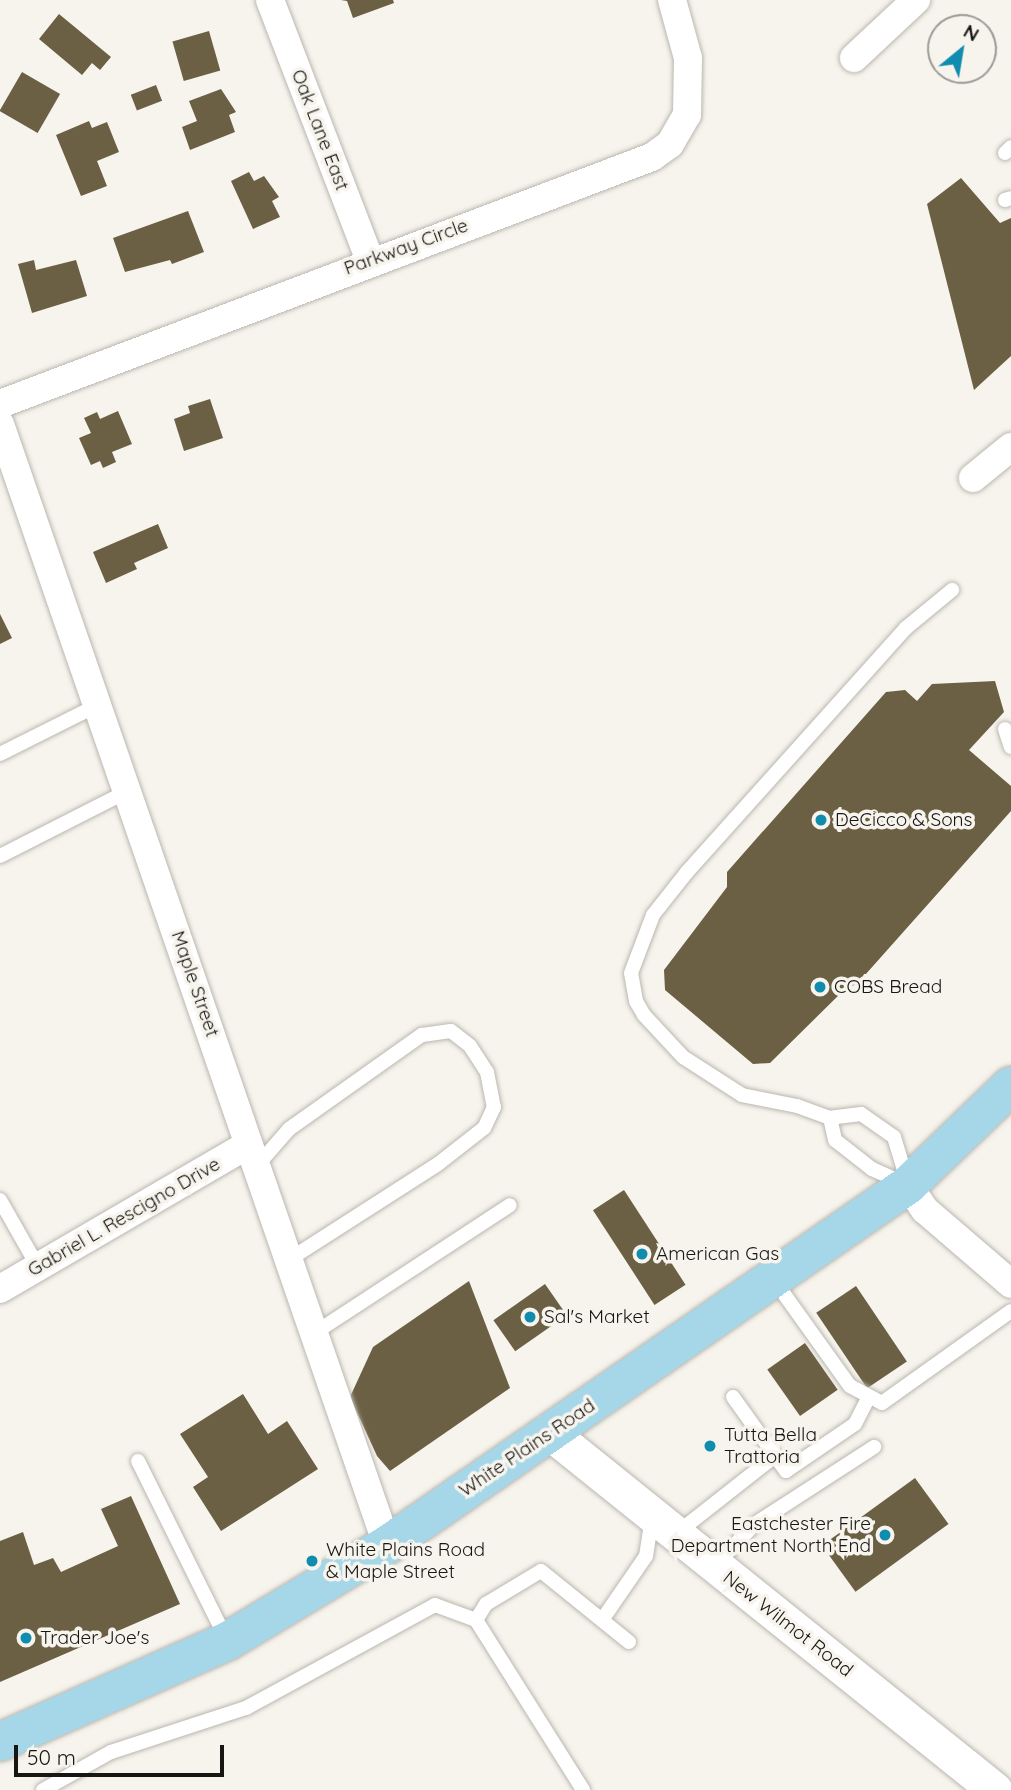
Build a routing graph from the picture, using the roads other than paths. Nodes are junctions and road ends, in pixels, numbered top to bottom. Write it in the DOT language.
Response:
graph roads {
  1 [pos="270,0"];
  2 [pos="672,0"];
  3 [pos="916,0"];
  4 [pos="854,58"];
  5 [pos="370,261"];
  6 [pos="0,404"];
  7 [pos="0,424"];
  8 [pos="1011,447"];
  9 [pos="5,456"];
  10 [pos="973,478"];
  11 [pos="952,590"];
  12 [pos="98,705"];
  13 [pos="1005,729"];
  14 [pos="1011,747"];
  15 [pos="0,754"];
  16 [pos="128,791"];
  17 [pos="0,856"];
  18 [pos="1011,1086"];
  19 [pos="830,1118"];
  20 [pos="251,1157"];
  21 [pos="908,1185"];
  22 [pos="0,1200"];
  23 [pos="510,1205"];
  24 [pos="288,1261"];
  25 [pos="38,1267"];
  26 [pos="773,1279"];
  27 [pos="1011,1284"];
  28 [pos="0,1289"];
  29 [pos="1011,1311"];
  30 [pos="313,1334"];
  31 [pos="869,1396"];
  32 [pos="733,1397"];
  33 [pos="548,1431"];
  34 [pos="874,1447"];
  35 [pos="775,1457"];
  36 [pos="138,1461"];
  37 [pos="664,1526"];
  38 [pos="387,1545"];
  39 [pos="713,1566"];
  40 [pos="476,1620"];
  41 [pos="602,1620"];
  42 [pos="228,1642"];
  43 [pos="629,1642"];
  44 [pos="0,1742"];
  45 [pos="43,1790"];
  46 [pos="583,1790"];
  47 [pos="995,1790"];
  1 -- 5 [label="street, Oak Lane East"];
  2 -- 5 [label="street, Parkway Circle"];
  3 -- 4 [label="street"];
  5 -- 6 [label="street, Parkway Circle"];
  7 -- 9 [label="street, Maple Street"];
  8 -- 10 [label="street"];
  9 -- 12 [label="street, Maple Street"];
  11 -- 19 [label="lane"];
  12 -- 15 [label="lane"];
  12 -- 16 [label="street, Maple Street"];
  13 -- 14 [label="lane"];
  16 -- 17 [label="lane"];
  16 -- 20 [label="street, Maple Street"];
  18 -- 21 [label="main road, White Plains Road"];
  19 -- 21 [label="lane"];
  19 -- 21 [label="lane"];
  20 -- 24 [label="street, Maple Street"];
  20 -- 24 [label="lane"];
  20 -- 25 [label="street, Gabriel L. Rescigno Drive"];
  21 -- 26 [label="main road, White Plains Road"];
  21 -- 27 [label="street"];
  22 -- 25 [label="lane"];
  23 -- 30 [label="lane"];
  24 -- 30 [label="street, Maple Street"];
  25 -- 28 [label="street, Gabriel L. Rescigno Drive"];
  26 -- 31 [label="lane"];
  26 -- 33 [label="main road, White Plains Road"];
  29 -- 31 [label="lane"];
  30 -- 38 [label="street, Maple Street"];
  31 -- 35 [label="lane"];
  32 -- 35 [label="lane"];
  33 -- 37 [label="street, New Wilmot Road"];
  33 -- 38 [label="main road, White Plains Road"];
  34 -- 39 [label="lane"];
  35 -- 37 [label="lane"];
  36 -- 42 [label="lane"];
  37 -- 39 [label="street, New Wilmot Road"];
  37 -- 41 [label="lane"];
  38 -- 42 [label="main road, White Plains Road"];
  39 -- 47 [label="street, New Wilmot Road"];
  40 -- 41 [label="lane"];
  40 -- 45 [label="lane"];
  40 -- 46 [label="lane"];
  41 -- 43 [label="lane"];
  42 -- 44 [label="main road, White Plains Road"];
}
